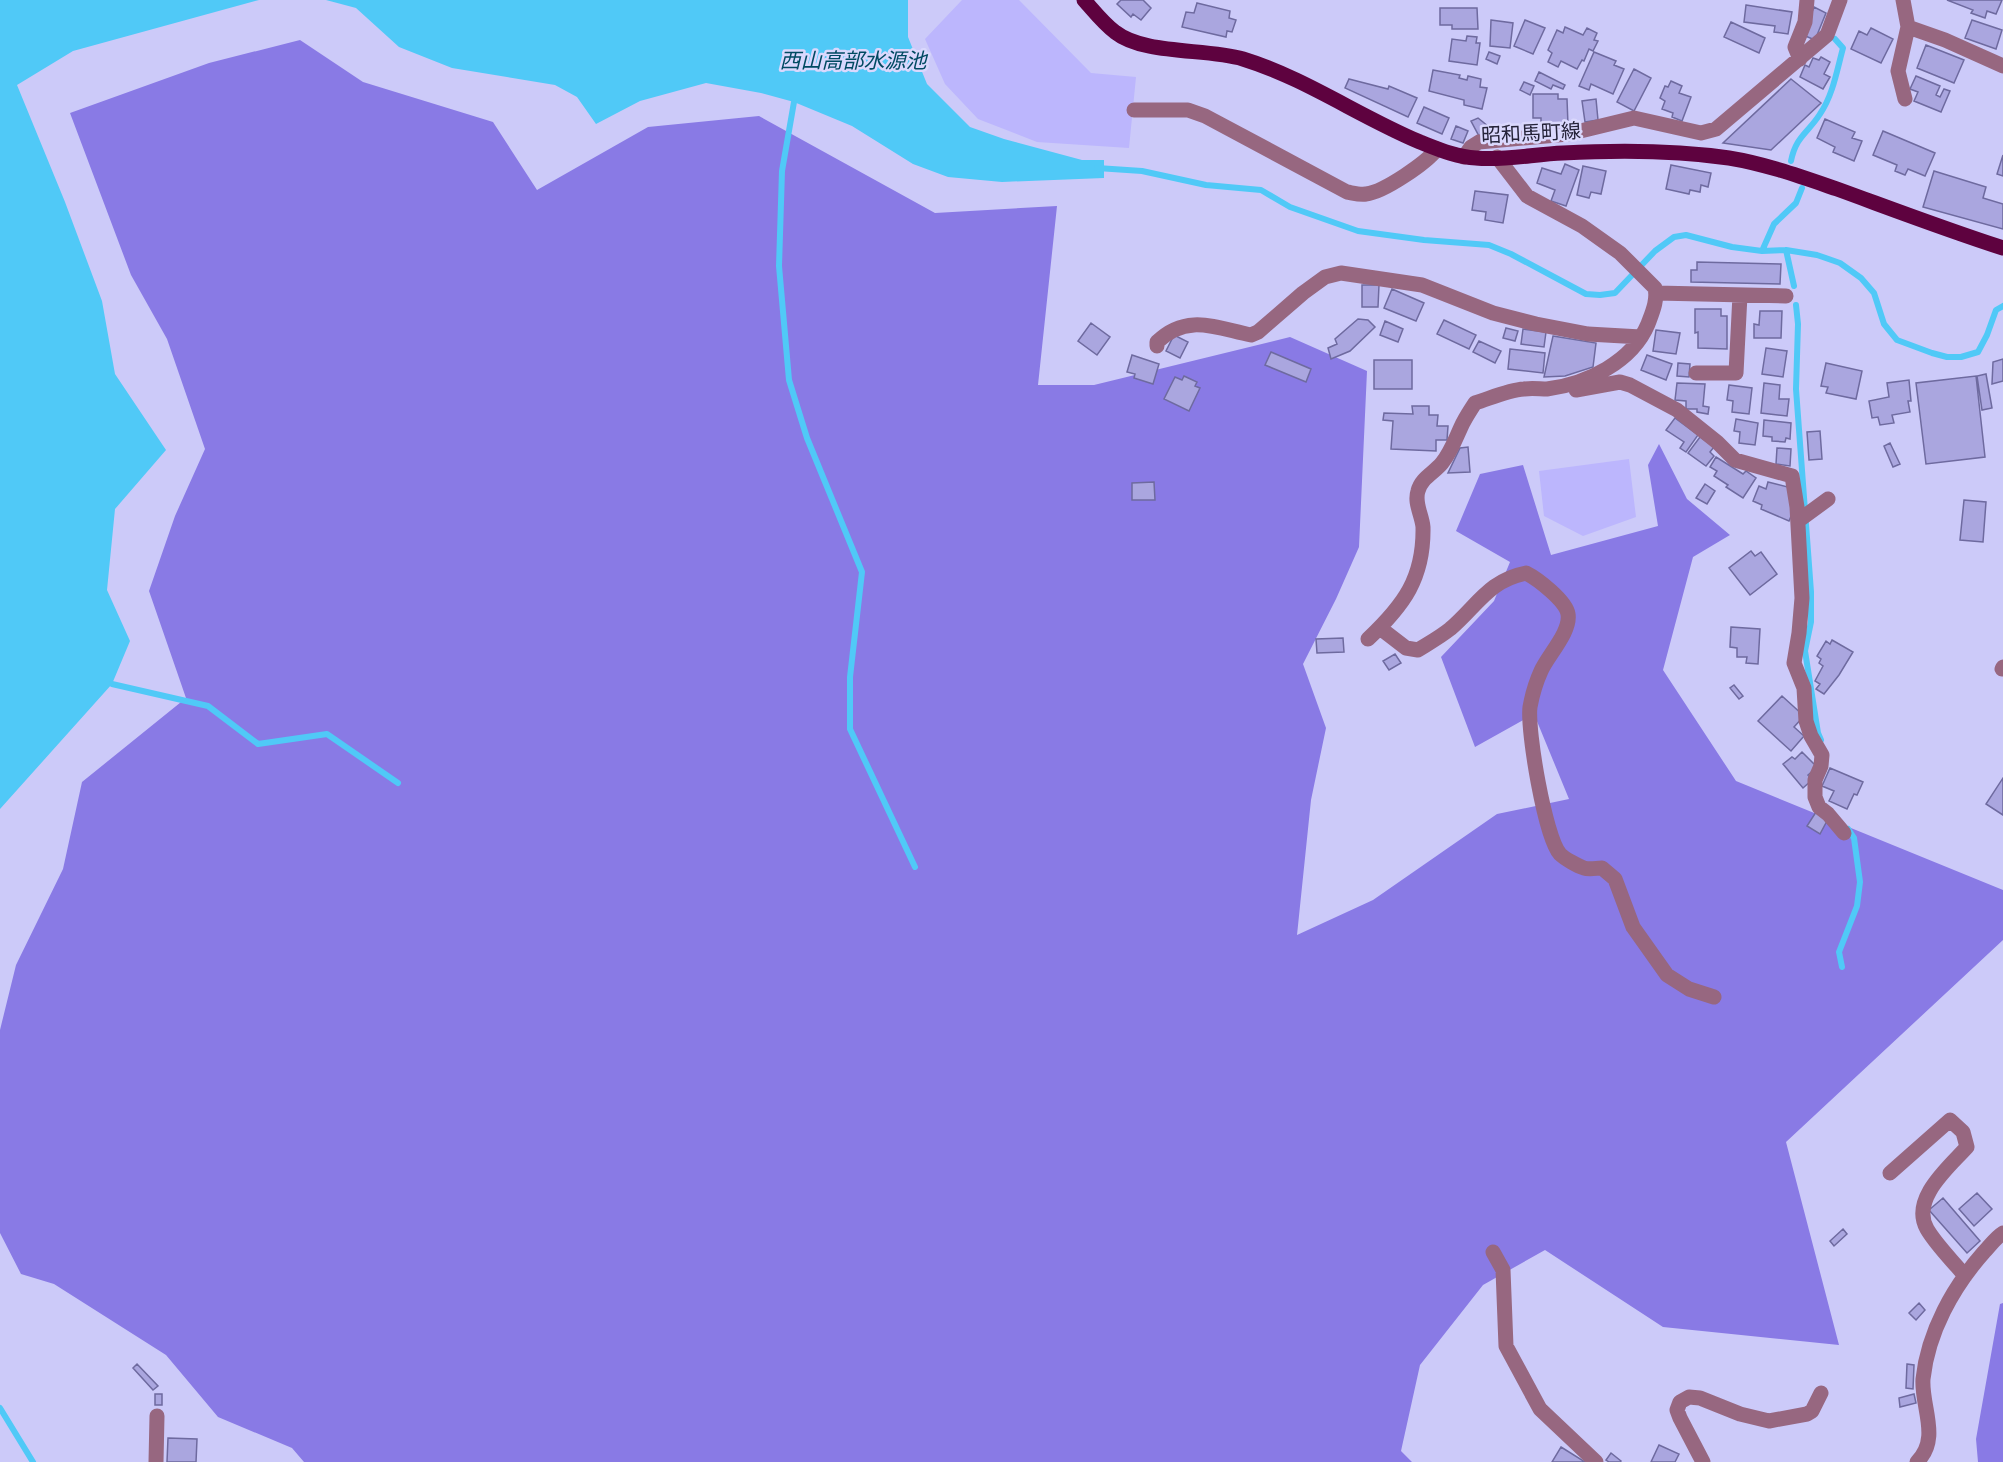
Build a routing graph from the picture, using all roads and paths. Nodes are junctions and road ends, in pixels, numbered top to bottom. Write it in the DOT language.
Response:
graph roads {
  1 [pos="1084,0"];
  2 [pos="1807,0"];
  3 [pos="1840,0"];
  4 [pos="1903,0"];
  5 [pos="1908,27"];
  6 [pos="1800,59"];
  7 [pos="2003,66"];
  8 [pos="1905,99"];
  9 [pos="1134,110"];
  10 [pos="1437,149"];
  11 [pos="1464,157"];
  12 [pos="1497,157"];
  13 [pos="2003,248"];
  14 [pos="1656,293"];
  15 [pos="1740,295"];
  16 [pos="1786,296"];
  17 [pos="1641,337"];
  18 [pos="1157,346"];
  19 [pos="1696,373"];
  20 [pos="1548,389"];
  21 [pos="1828,499"];
  22 [pos="1798,521"];
  23 [pos="1380,628"];
  24 [pos="1368,639"];
  25 [pos="1844,833"];
  26 [pos="1714,996"];
  27 [pos="1890,1173"];
  28 [pos="2003,1233"];
  29 [pos="1493,1252"];
  30 [pos="1965,1276"];
  31 [pos="1821,1393"];
  32 [pos="157,1416"];
  33 [pos="156,1462"];
  34 [pos="1596,1462"];
  35 [pos="1703,1462"];
  36 [pos="1917,1462"];
  1 -- 10 [label="main road, 昭和馬町線"];
  2 -- 6 [label="street"];
  3 -- 6 [label="street"];
  4 -- 5 [label="street"];
  5 -- 7 [label="street"];
  5 -- 8 [label="street"];
  6 -- 11 [label="street"];
  9 -- 10 [label="street"];
  10 -- 11 [label="main road, 昭和馬町線"];
  11 -- 12 [label="main road, 昭和馬町線"];
  12 -- 13 [label="main road, 昭和馬町線"];
  12 -- 14 [label="street"];
  14 -- 15 [label="street"];
  14 -- 17 [label="street"];
  15 -- 16 [label="street"];
  15 -- 19 [label="street"];
  17 -- 18 [label="street"];
  17 -- 20 [label="street"];
  20 -- 22 [label="street"];
  20 -- 23 [label="street"];
  21 -- 22 [label="street"];
  22 -- 25 [label="street"];
  23 -- 24 [label="street"];
  23 -- 26 [label="street"];
  27 -- 30 [label="street"];
  28 -- 30 [label="street"];
  29 -- 34 [label="street"];
  30 -- 36 [label="street"];
  31 -- 35 [label="street"];
  32 -- 33 [label="street"];
}
